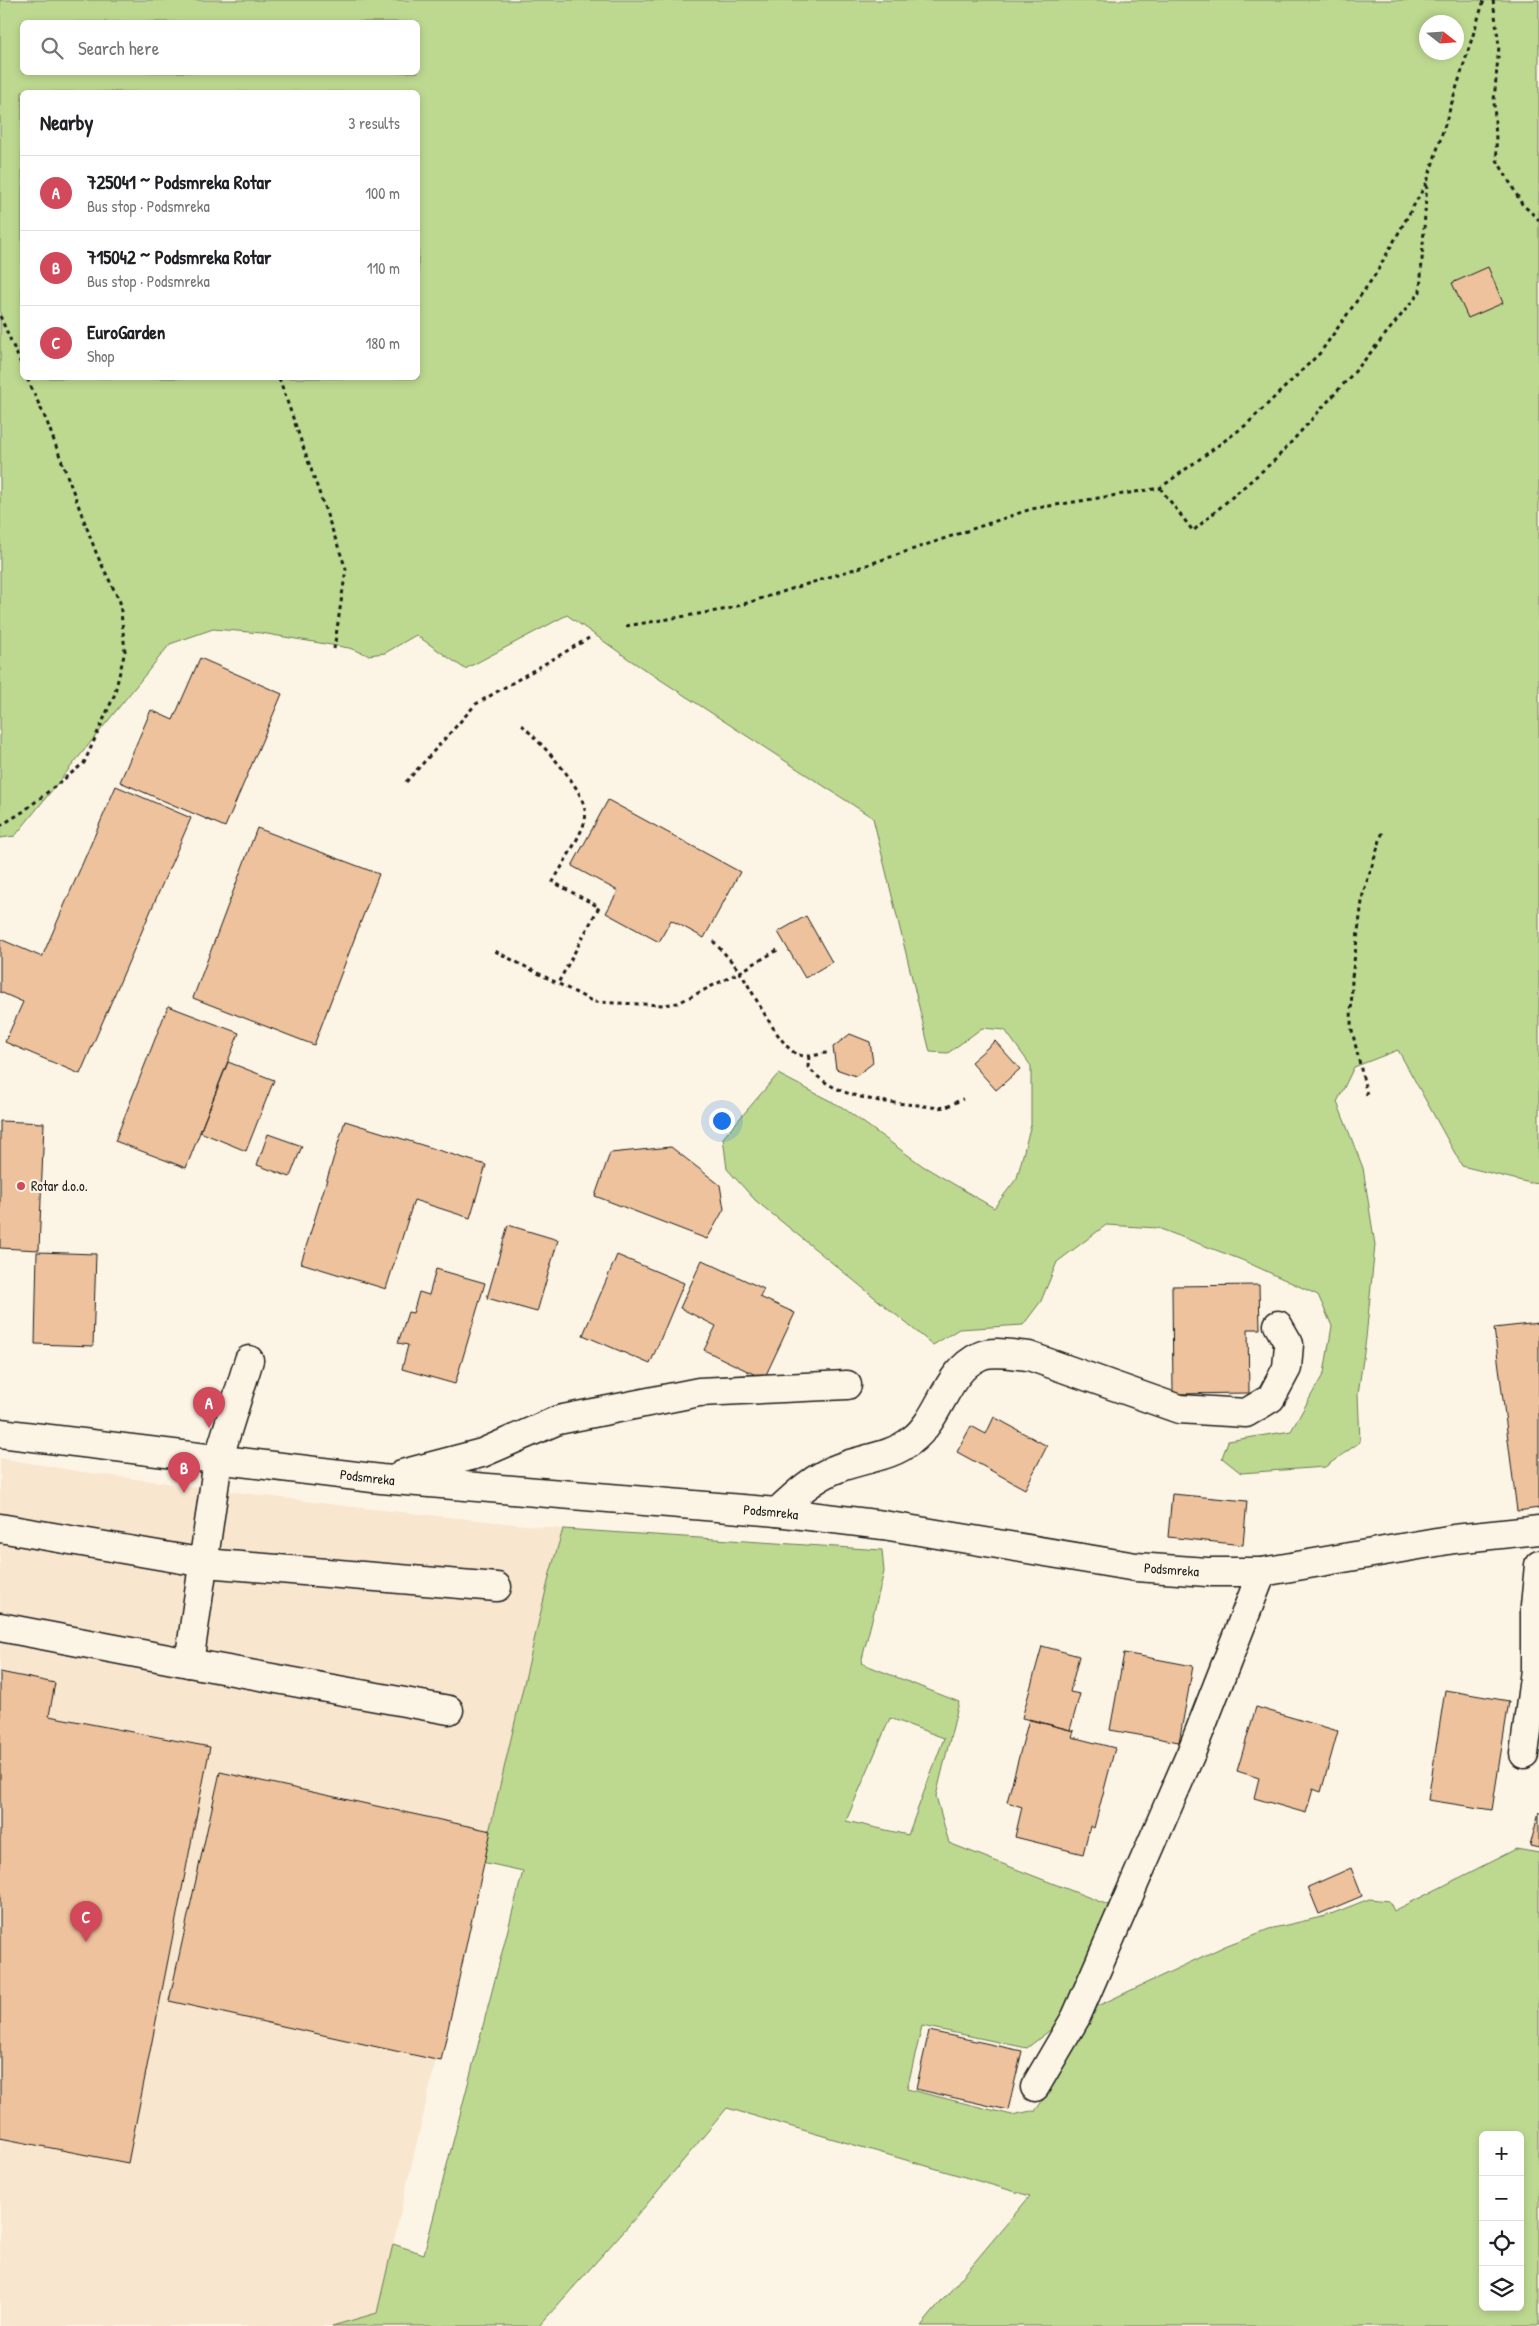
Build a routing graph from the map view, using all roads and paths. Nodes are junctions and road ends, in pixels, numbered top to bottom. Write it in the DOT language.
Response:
graph roads {
  1 [pos="1484,0"];
  2 [pos="1493,0"];
  3 [pos="1427,182"];
  4 [pos="1539,220"];
  5 [pos="0,316"];
  6 [pos="20,361"];
  7 [pos="28,380"];
  8 [pos="279,380"];
  9 [pos="1160,488"];
  10 [pos="626,626"];
  11 [pos="589,638"];
  12 [pos="334,649"];
  13 [pos="522,725"];
  14 [pos="406,782"];
  15 [pos="0,826"];
  16 [pos="1383,831"];
  17 [pos="713,942"];
  18 [pos="779,948"];
  19 [pos="495,951"];
  20 [pos="740,972"];
  21 [pos="557,985"];
  22 [pos="830,1052"];
  23 [pos="809,1056"];
  24 [pos="1367,1095"];
  25 [pos="963,1099"];
  26 [pos="1278,1325"];
  27 [pos="249,1360"];
  28 [pos="847,1385"];
  29 [pos="0,1433"];
  30 [pos="218,1460"];
  31 [pos="381,1479"];
  32 [pos="777,1512"];
  33 [pos="0,1528"];
  34 [pos="1539,1530"];
  35 [pos="205,1562"];
  36 [pos="1539,1565"];
  37 [pos="1262,1572"];
  38 [pos="497,1587"];
  39 [pos="0,1627"];
  40 [pos="189,1663"];
  41 [pos="449,1710"];
  42 [pos="1524,1754"];
  43 [pos="1035,2088"];
  1 -- 3 [label="path"];
  2 -- 4 [label="path"];
  3 -- 9 [label="path"];
  3 -- 9 [label="path"];
  5 -- 6 [label="path"];
  7 -- 15 [label="path"];
  8 -- 12 [label="path"];
  9 -- 10 [label="path"];
  11 -- 14 [label="path"];
  13 -- 21 [label="path"];
  16 -- 24 [label="path"];
  17 -- 20 [label="path"];
  18 -- 20 [label="path"];
  19 -- 21 [label="path"];
  20 -- 21 [label="path"];
  20 -- 23 [label="path"];
  22 -- 23 [label="path"];
  23 -- 25 [label="path"];
  26 -- 32 [label="street"];
  27 -- 30 [label="street"];
  28 -- 31 [label="street"];
  29 -- 30 [label="street, Podsmreka"];
  30 -- 31 [label="street, Podsmreka"];
  30 -- 35 [label="street"];
  31 -- 32 [label="street, Podsmreka"];
  32 -- 37 [label="street, Podsmreka"];
  33 -- 35 [label="street"];
  34 -- 37 [label="street, Podsmreka"];
  35 -- 38 [label="street"];
  35 -- 40 [label="street"];
  36 -- 42 [label="street"];
  37 -- 43 [label="street"];
  39 -- 40 [label="street"];
  40 -- 41 [label="street"];
}
